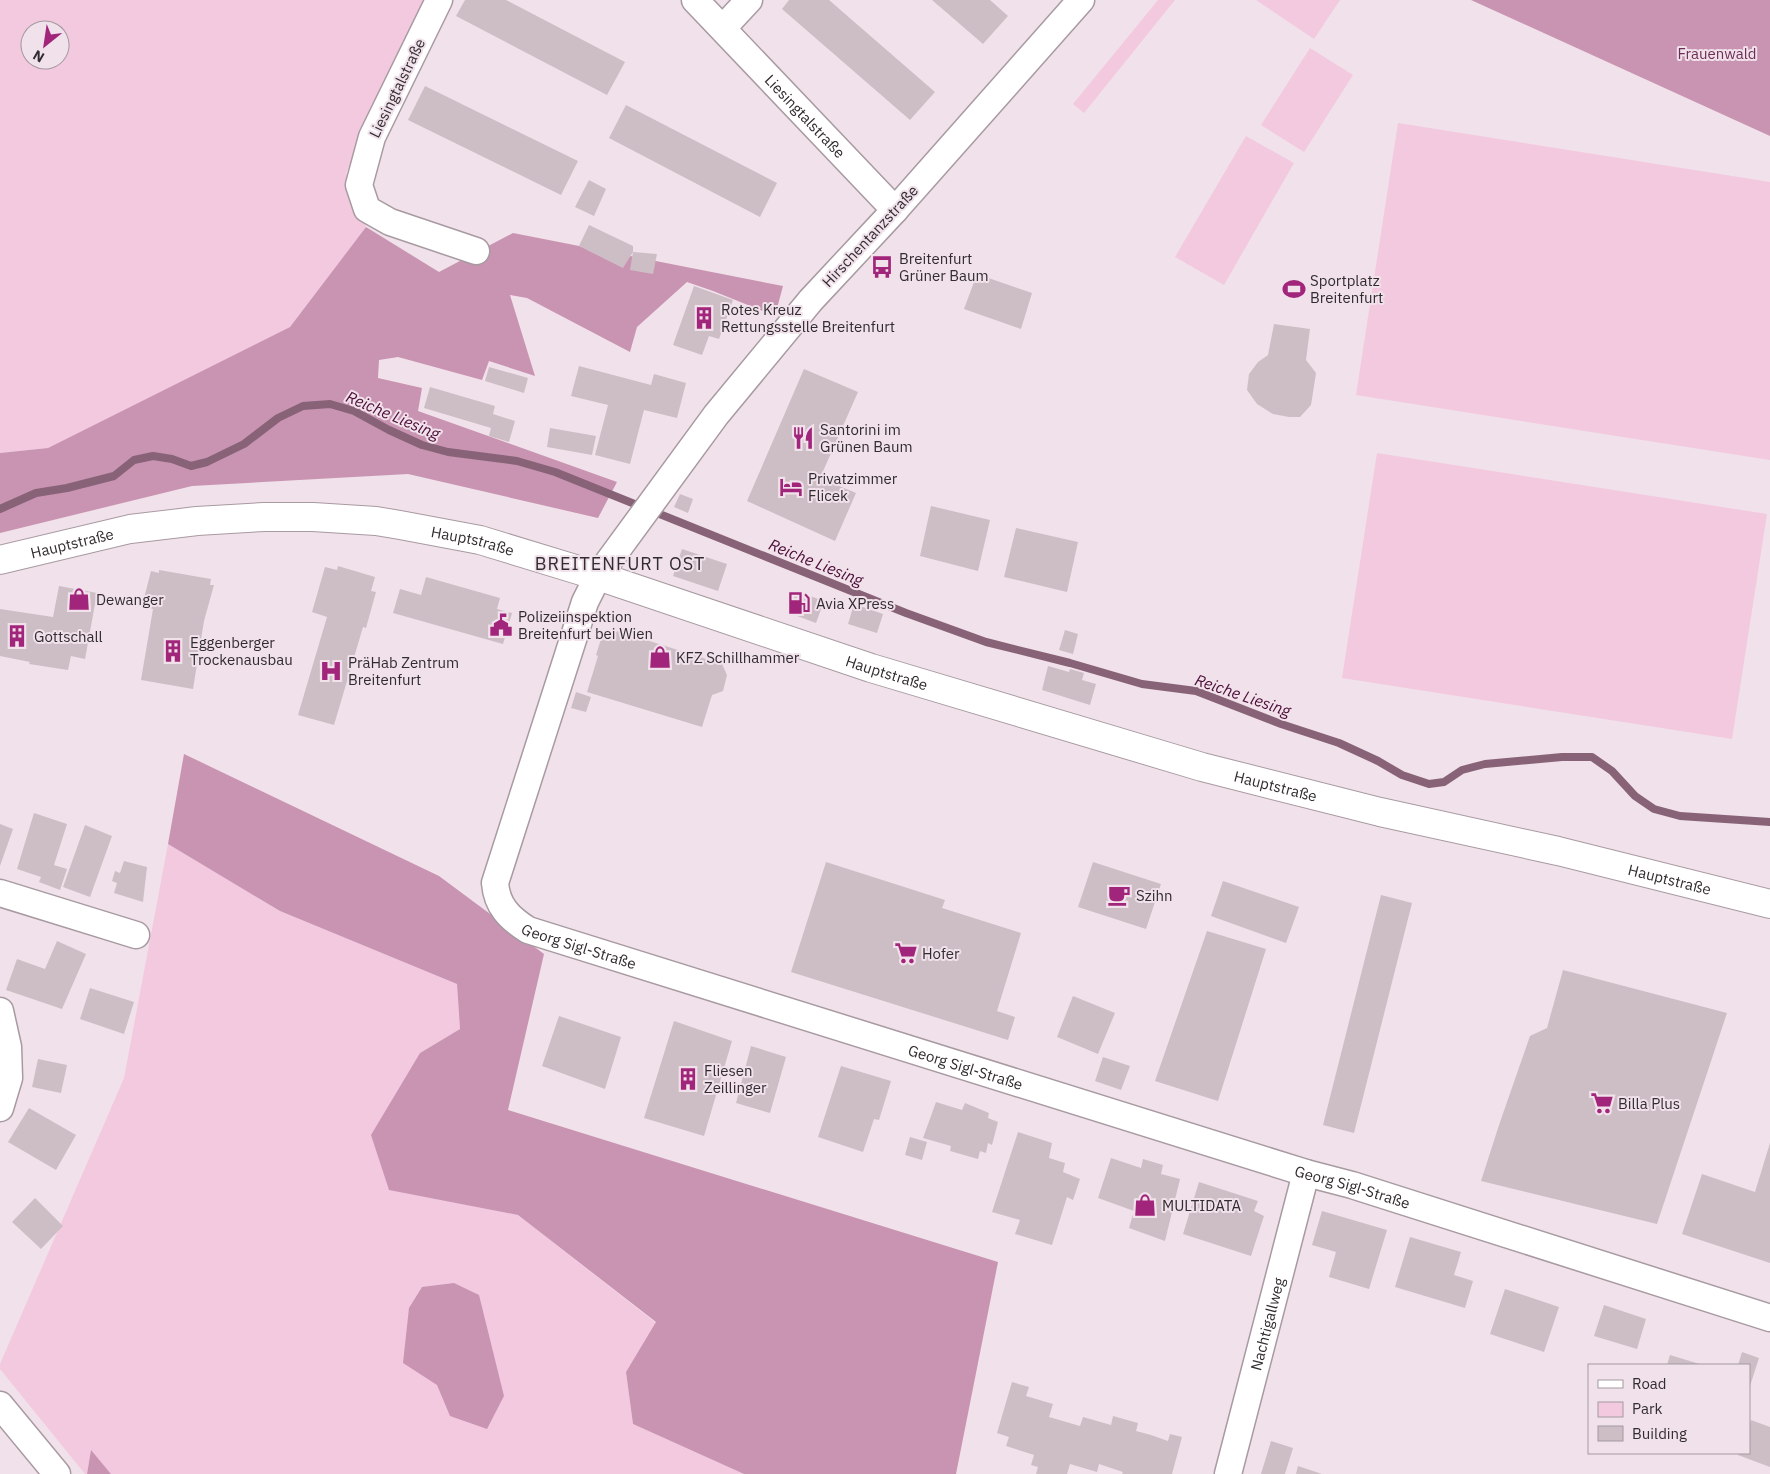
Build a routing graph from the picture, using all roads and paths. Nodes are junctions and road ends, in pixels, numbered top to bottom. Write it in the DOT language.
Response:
graph roads {
  1 [pos="439,0"];
  2 [pos="695,0"];
  3 [pos="750,0"];
  4 [pos="1081,0"];
  5 [pos="723,28"];
  6 [pos="895,210"];
  7 [pos="476,251"];
  8 [pos="0,560"];
  9 [pos="598,576"];
  10 [pos="0,893"];
  11 [pos="1770,904"];
  12 [pos="136,935"];
  13 [pos="0,1011"];
  14 [pos="0,1108"];
  15 [pos="1306,1174"];
  16 [pos="1770,1318"];
  17 [pos="0,1404"];
  18 [pos="57,1474"];
  19 [pos="1228,1474"];
  1 -- 7 [label="street, Liesingtalstraße"];
  2 -- 5 [label="street, Liesingtalstraße"];
  3 -- 5 [label="street"];
  4 -- 6 [label="street, Hirschentanzstraße"];
  5 -- 6 [label="street, Liesingtalstraße"];
  6 -- 9 [label="street, Hirschentanzstraße"];
  8 -- 9 [label="main road, Hauptstraße"];
  9 -- 11 [label="main road, Hauptstraße"];
  9 -- 15 [label="street, Georg Sigl-Straße"];
  10 -- 12 [label="street"];
  13 -- 14 [label="street"];
  15 -- 16 [label="street, Georg Sigl-Straße"];
  15 -- 19 [label="street, Nachtigallweg"];
  17 -- 18 [label="street"];
}
